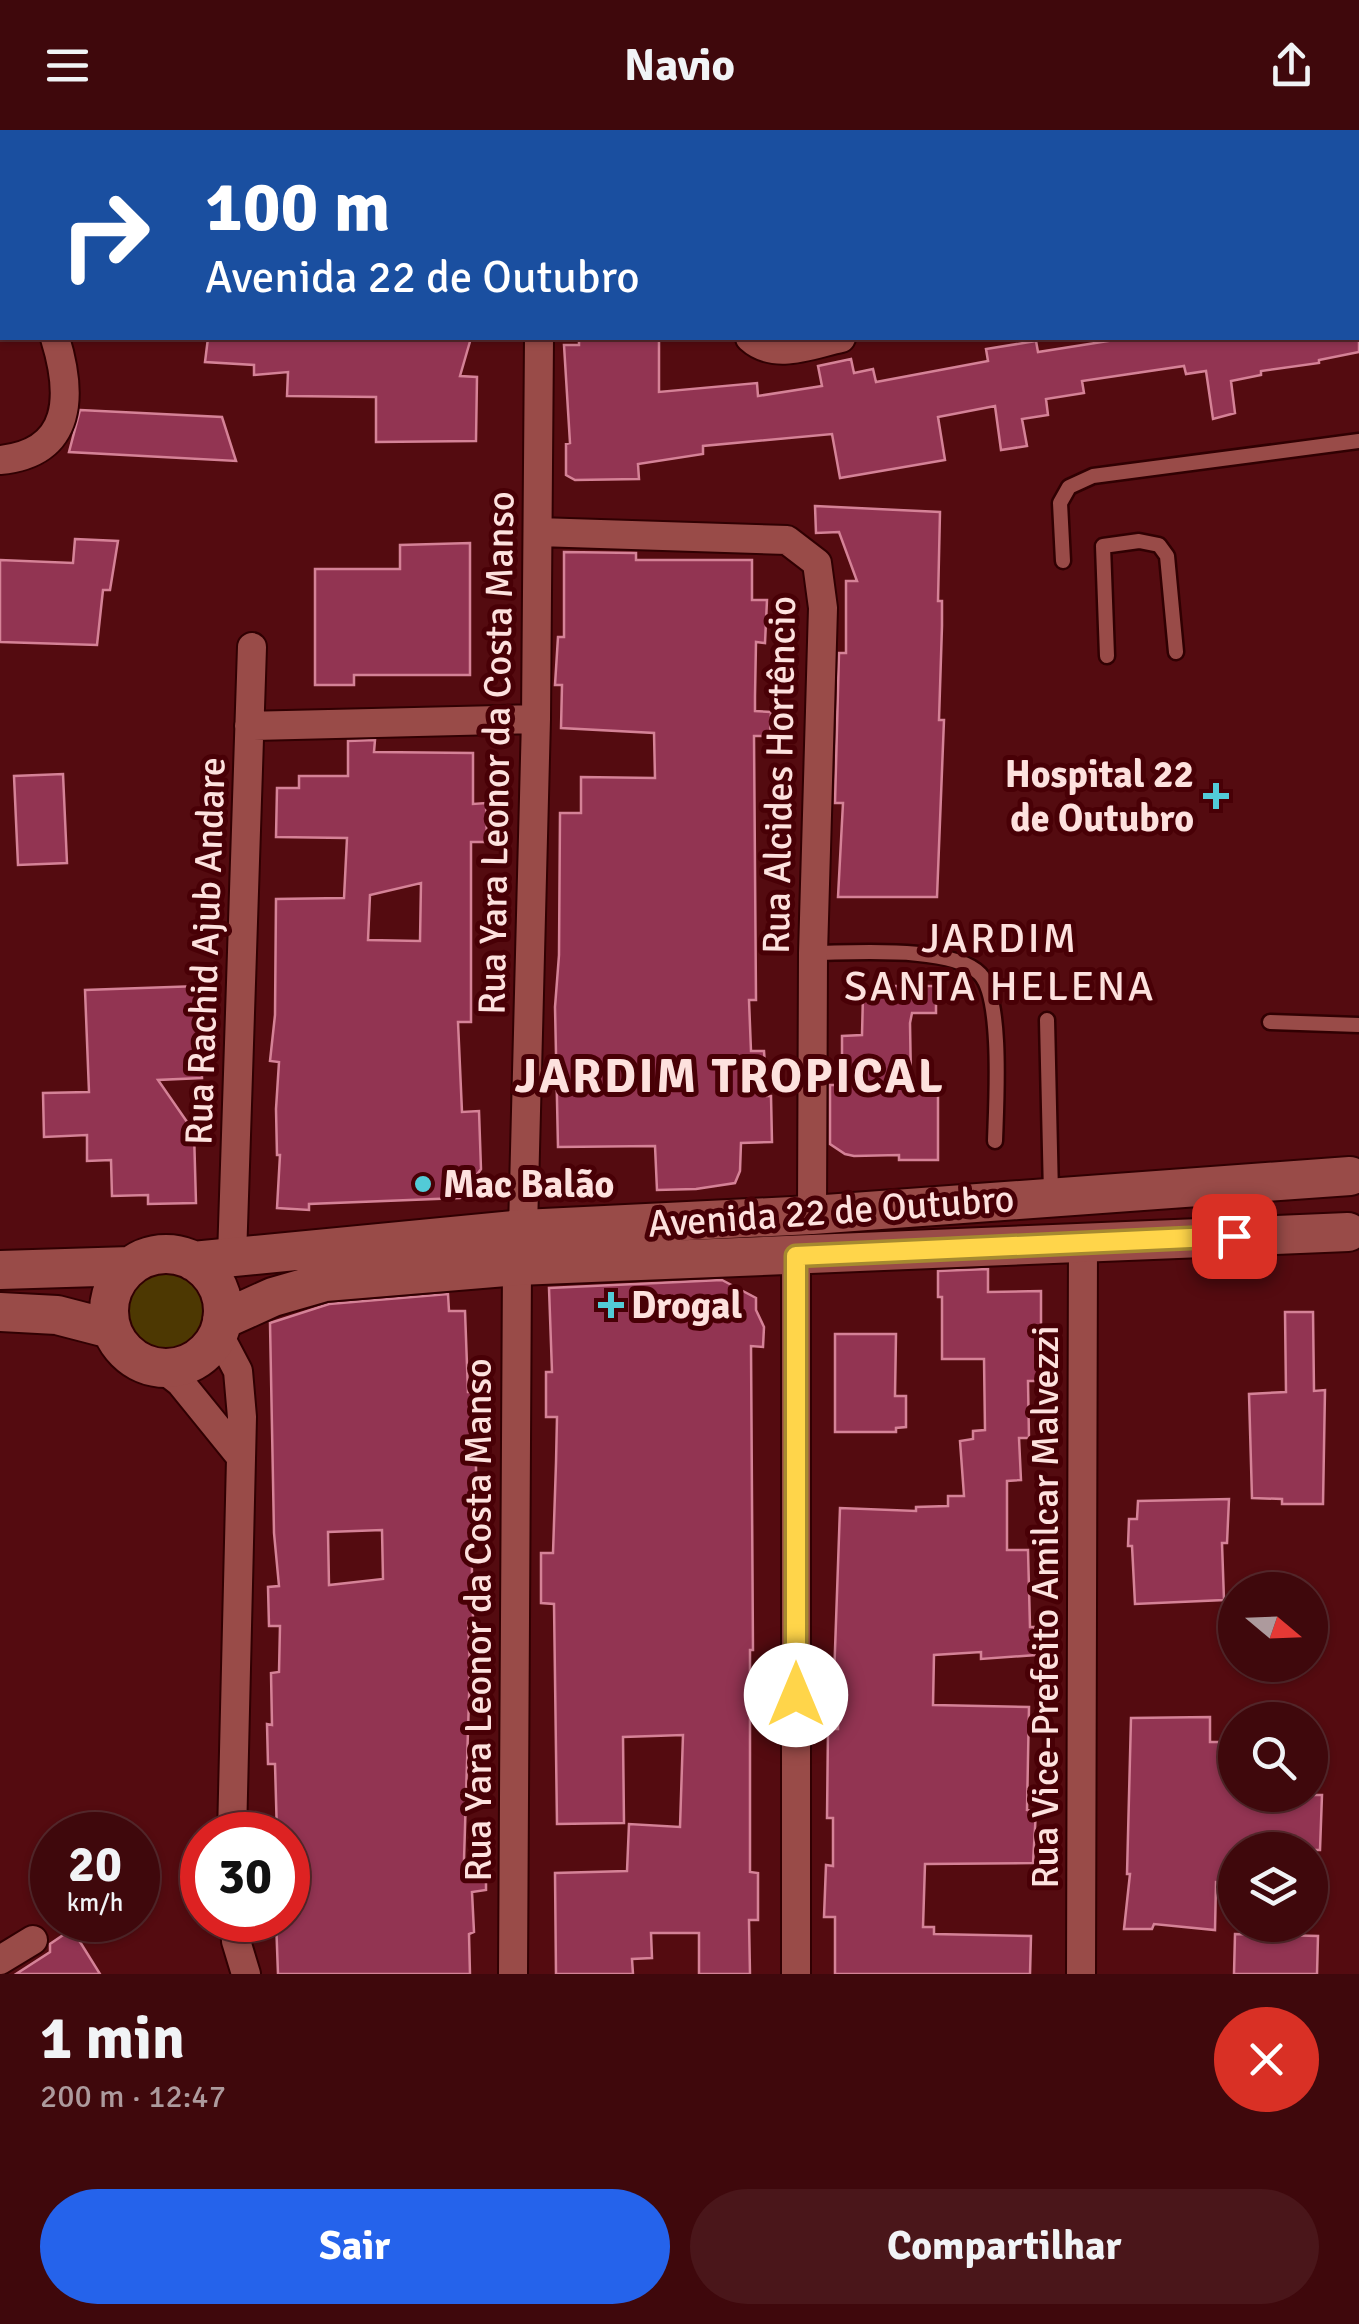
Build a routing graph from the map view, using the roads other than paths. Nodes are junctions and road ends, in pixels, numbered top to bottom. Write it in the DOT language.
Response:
graph roads {
  1 [pos="55,340"];
  2 [pos="539,340"];
  3 [pos="753,340"];
  4 [pos="830,340"];
  5 [pos="1359,441"];
  6 [pos="0,460"];
  7 [pos="538,532"];
  8 [pos="1063,561"];
  9 [pos="252,647"];
  10 [pos="1176,652"];
  11 [pos="1107,656"];
  12 [pos="536,719"];
  13 [pos="249,726"];
  14 [pos="813,953"];
  15 [pos="1047,1020"];
  16 [pos="1270,1022"];
  17 [pos="1359,1025"];
  18 [pos="995,1142"];
  19 [pos="1354,1171"];
  20 [pos="1051,1198"];
  21 [pos="812,1215"];
  22 [pos="1353,1238"];
  23 [pos="1083,1241"];
  24 [pos="520,1248"];
  25 [pos="232,1256"];
  26 [pos="796,1256"];
  27 [pos="193,1261"];
  28 [pos="131,1266"];
  29 [pos="0,1270"];
  30 [pos="0,1312"];
  31 [pos="220,1326"];
  32 [pos="112,1328"];
  33 [pos="162,1368"];
  34 [pos="240,1456"];
  35 [pos="232,1812"];
  36 [pos="30,1942"];
  37 [pos="237,1942"];
  38 [pos="0,1960"];
  39 [pos="246,1974"];
  40 [pos="513,1974"];
  41 [pos="796,1974"];
  42 [pos="1082,1974"];
  1 -- 6 [label="street"];
  2 -- 7 [label="street, Rua Yara Leonor da Costa Manso"];
  3 -- 4 [label="street"];
  5 -- 8 [label="lane"];
  7 -- 12 [label="street, Rua Yara Leonor da Costa Manso"];
  7 -- 14 [label="street, Rua Alcides Hortêncio"];
  9 -- 13 [label="street, Rua Rachid Ajub Andare"];
  10 -- 11 [label="lane"];
  12 -- 13 [label="street"];
  12 -- 24 [label="street, Rua Yara Leonor da Costa Manso"];
  13 -- 25 [label="street, Rua Rachid Ajub Andare"];
  14 -- 18 [label="lane"];
  14 -- 21 [label="street, Rua Alcides Hortêncio"];
  15 -- 20 [label="lane"];
  16 -- 17 [label="lane"];
  19 -- 20 [label="street, Avenida 22 de Outubro"];
  19 -- 22 [label="street, Avenida 22 de Outubro"];
  20 -- 21 [label="street, Avenida 22 de Outubro"];
  21 -- 24 [label="street, Avenida 22 de Outubro"];
  22 -- 23 [label="street, Avenida 22 de Outubro"];
  23 -- 26 [label="street, Avenida 22 de Outubro"];
  23 -- 42 [label="street, Rua Vice-Prefeito Amilcar Malvezzi"];
  24 -- 25 [label="street, Avenida 22 de Outubro"];
  24 -- 26 [label="street, Avenida 22 de Outubro"];
  24 -- 31 [label="street, Avenida 22 de Outubro"];
  24 -- 40 [label="street, Rua Yara Leonor da Costa Manso"];
  25 -- 27 [label="street, Avenida 22 de Outubro"];
  26 -- 41 [label="street"];
  27 -- 28 [label="street"];
  27 -- 31 [label="street"];
  28 -- 29 [label="street"];
  28 -- 32 [label="street"];
  30 -- 32 [label="street"];
  31 -- 33 [label="street"];
  31 -- 34 [label="street"];
  32 -- 33 [label="street"];
  33 -- 34 [label="street"];
  34 -- 35 [label="street"];
  36 -- 38 [label="street"];
  37 -- 39 [label="street"];
}
